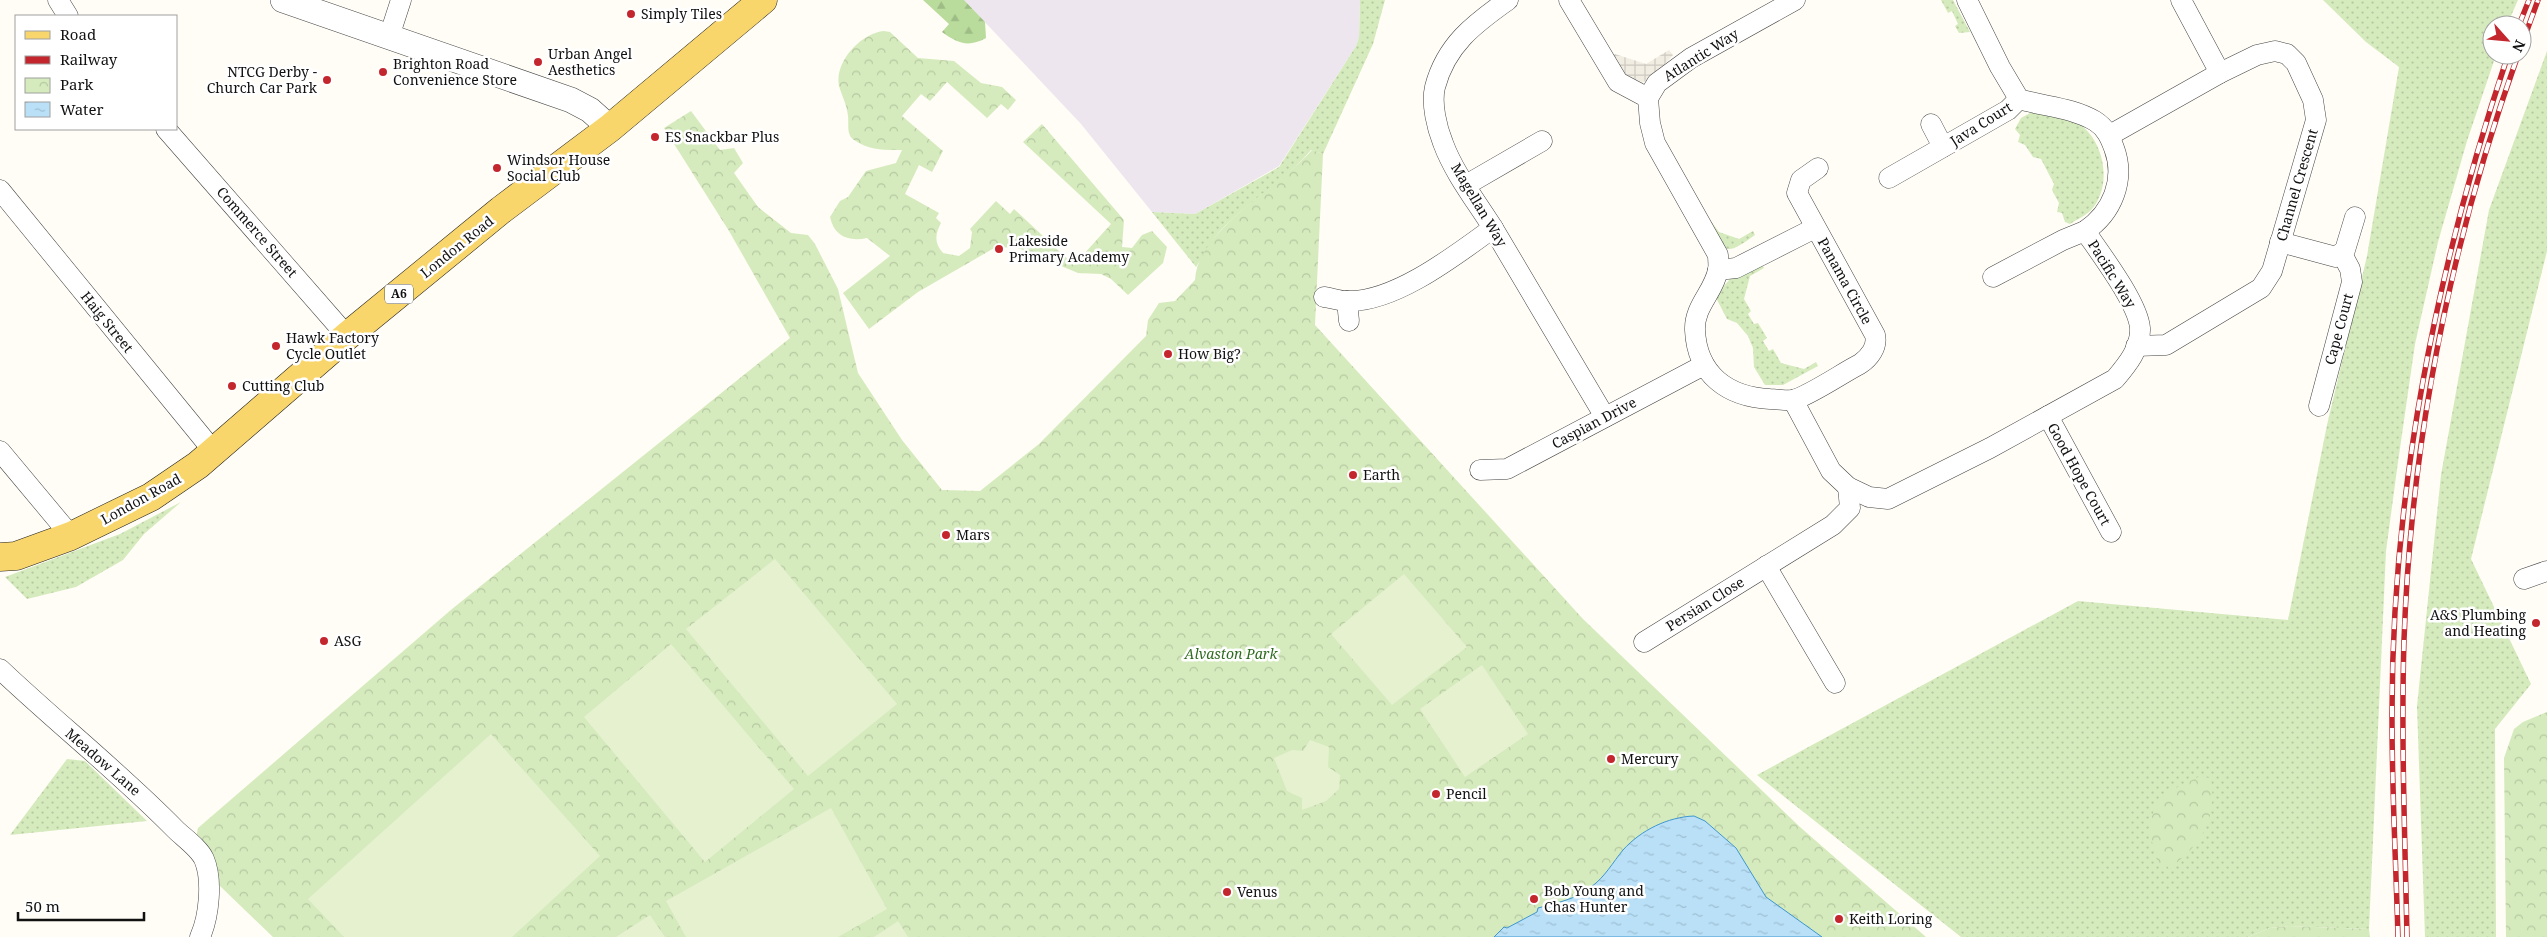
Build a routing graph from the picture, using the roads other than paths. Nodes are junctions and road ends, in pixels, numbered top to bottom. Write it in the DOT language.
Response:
graph roads {
  1 [pos="58,0"];
  2 [pos="283,0"];
  3 [pos="401,0"];
  4 [pos="763,0"];
  5 [pos="1508,0"];
  6 [pos="1569,0"];
  7 [pos="1795,0"];
  8 [pos="1967,0"];
  9 [pos="2181,0"];
  10 [pos="67,15"];
  11 [pos="389,37"];
  12 [pos="2220,73"];
  13 [pos="1648,98"];
  14 [pos="2019,99"];
  15 [pos="1931,124"];
  16 [pos="610,128"];
  17 [pos="167,130"];
  18 [pos="2110,135"];
  19 [pos="1542,141"];
  20 [pos="1943,148"];
  21 [pos="1818,168"];
  22 [pos="1890,178"];
  23 [pos="1466,185"];
  24 [pos="0,190"];
  25 [pos="2355,217"];
  26 [pos="1493,228"];
  27 [pos="1815,228"];
  28 [pos="2085,232"];
  29 [pos="2280,242"];
  30 [pos="2342,254"];
  31 [pos="1718,270"];
  32 [pos="1993,277"];
  33 [pos="1324,297"];
  34 [pos="347,336"];
  35 [pos="2136,346"];
  36 [pos="1704,365"];
  37 [pos="1793,400"];
  38 [pos="2320,406"];
  39 [pos="2048,416"];
  40 [pos="1605,417"];
  41 [pos="0,451"];
  42 [pos="214,453"];
  43 [pos="1480,470"];
  44 [pos="1848,487"];
  45 [pos="2111,532"];
  46 [pos="71,536"];
  47 [pos="5,560"];
  48 [pos="1766,566"];
  49 [pos="2547,571"];
  50 [pos="2524,579"];
  51 [pos="1644,642"];
  52 [pos="0,668"];
  53 [pos="1835,683"];
  54 [pos="200,937"];
  1 -- 10 [label="street"];
  2 -- 11 [label="street"];
  3 -- 11 [label="street"];
  4 -- 16 [label="main road, London Road / A6"];
  5 -- 23 [label="street, Magellan Way"];
  6 -- 13 [label="street"];
  7 -- 13 [label="street, Atlantic Way"];
  8 -- 14 [label="street"];
  9 -- 12 [label="street"];
  11 -- 16 [label="street"];
  12 -- 18 [label="street, Channel Crescent"];
  12 -- 29 [label="street, Channel Crescent"];
  13 -- 31 [label="street"];
  14 -- 18 [label="street"];
  14 -- 20 [label="street, Java Court"];
  15 -- 20 [label="street, Java Court"];
  16 -- 34 [label="main road, London Road / A6"];
  17 -- 34 [label="street, Commerce Street"];
  18 -- 28 [label="street, Pacific Way"];
  19 -- 23 [label="street"];
  20 -- 22 [label="street, Java Court"];
  21 -- 27 [label="street, Panama Circle"];
  23 -- 26 [label="street, Magellan Way"];
  24 -- 42 [label="street, Haig Street"];
  25 -- 30 [label="street"];
  26 -- 33 [label="street"];
  26 -- 40 [label="street, Magellan Way"];
  27 -- 31 [label="street, Panama Circle"];
  27 -- 37 [label="street, Panama Circle"];
  28 -- 32 [label="street"];
  28 -- 35 [label="street, Pacific Way"];
  29 -- 30 [label="street"];
  29 -- 35 [label="street, Channel Crescent"];
  30 -- 38 [label="street, Cape Court"];
  31 -- 36 [label="street"];
  34 -- 42 [label="main road, London Road / A6"];
  35 -- 39 [label="street, Pacific Way"];
  36 -- 37 [label="street"];
  36 -- 40 [label="street, Caspian Drive"];
  37 -- 44 [label="street, Pacific Way"];
  39 -- 44 [label="street, Pacific Way"];
  39 -- 45 [label="street, Good Hope Court"];
  40 -- 43 [label="street, Caspian Drive"];
  41 -- 46 [label="street"];
  42 -- 46 [label="main road, London Road / A6"];
  44 -- 48 [label="street, Persian Close"];
  46 -- 47 [label="main road, London Road / A6"];
  48 -- 51 [label="street, Persian Close"];
  48 -- 53 [label="street"];
  49 -- 50 [label="street"];
  52 -- 54 [label="street, Meadow Lane"];
}
